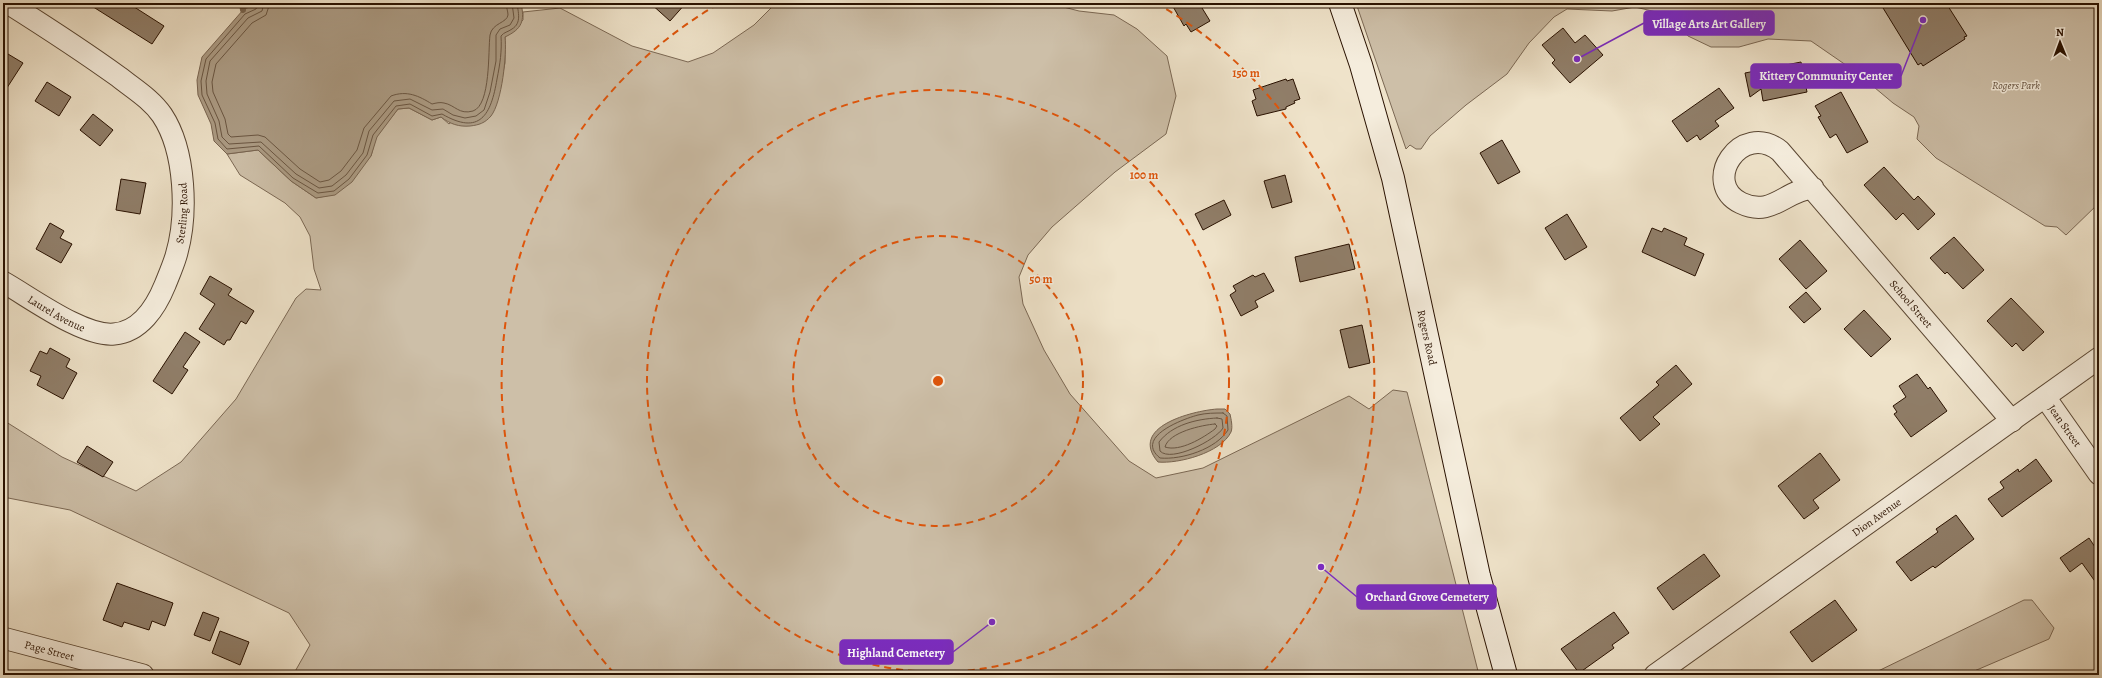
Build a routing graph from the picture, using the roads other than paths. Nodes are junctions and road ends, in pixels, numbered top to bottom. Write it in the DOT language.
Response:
graph roads {
  1 [pos="8,3"];
  2 [pos="1340,3"];
  3 [pos="1813,188"];
  4 [pos="3,282"];
  5 [pos="114,334"];
  6 [pos="2099,358"];
  7 [pos="2045,397"];
  8 [pos="2012,421"];
  9 [pos="2099,474"];
  10 [pos="3,638"];
  11 [pos="143,675"];
  12 [pos="1506,675"];
  13 [pos="1655,675"];
  1 -- 5 [label="street, Sterling Road"];
  2 -- 12 [label="main road, Rogers Road"];
  3 -- 8 [label="street, School Street"];
  4 -- 5 [label="street, Laurel Avenue"];
  6 -- 7 [label="street, Dion Avenue"];
  7 -- 8 [label="street, Dion Avenue"];
  7 -- 9 [label="street, Jean Street"];
  8 -- 13 [label="street, Dion Avenue"];
  10 -- 11 [label="street, Page Street"];
}
